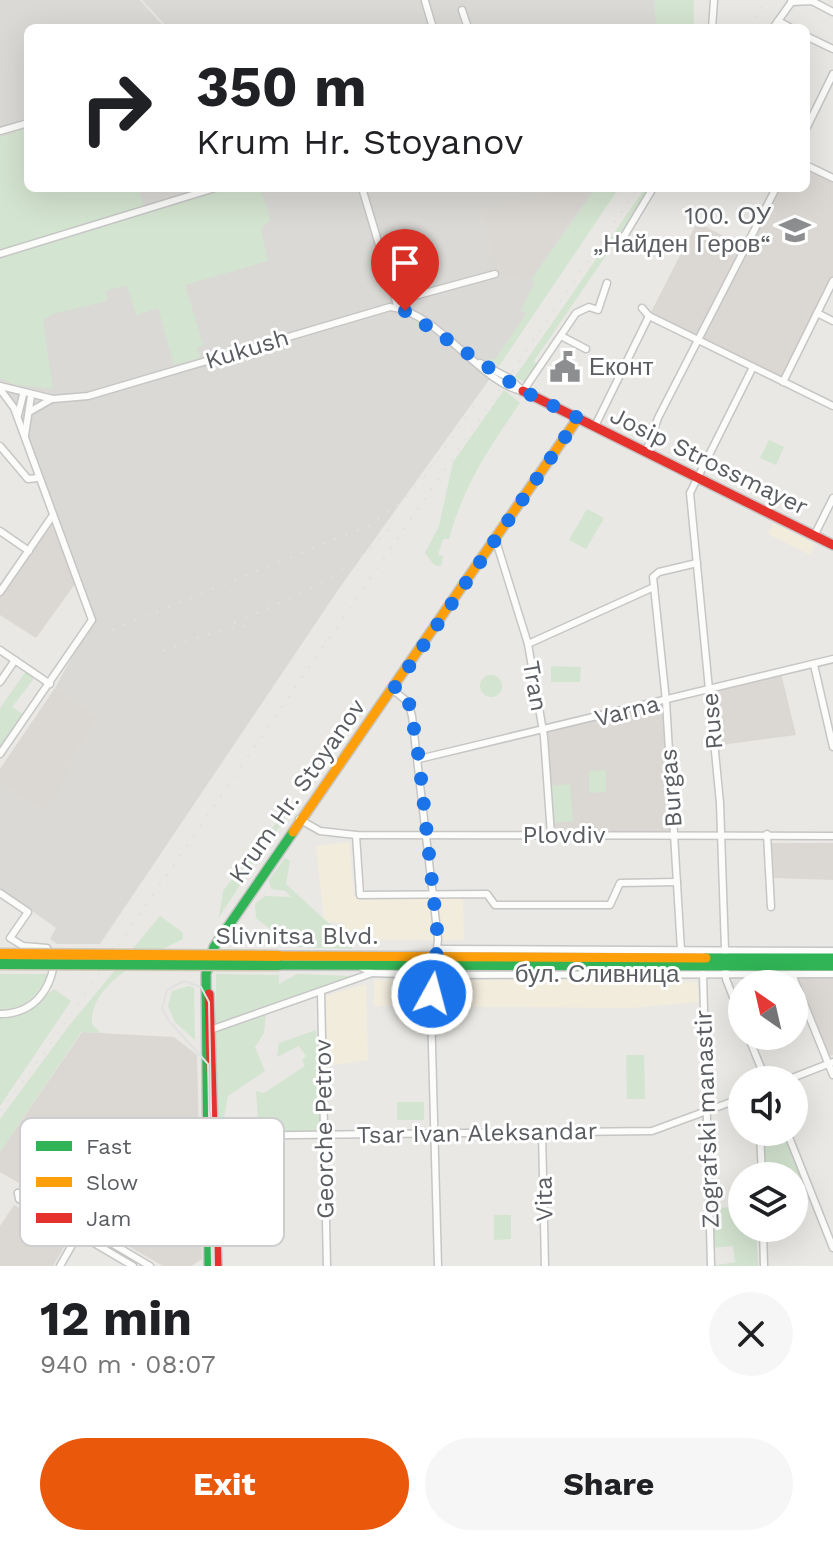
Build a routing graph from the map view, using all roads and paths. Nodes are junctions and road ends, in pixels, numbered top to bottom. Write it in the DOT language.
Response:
graph roads {
  1 [pos="714,0"];
  2 [pos="425,1"];
  3 [pos="792,1"];
  4 [pos="462,10"];
  5 [pos="833,12"];
  6 [pos="432,24"];
  7 [pos="467,24"];
  8 [pos="712,24"];
  9 [pos="777,24"];
  10 [pos="810,38"];
  11 [pos="833,49"];
  12 [pos="833,74"];
  13 [pos="810,121"];
  14 [pos="24,124"];
  15 [pos="0,131"];
  16 [pos="810,167"];
  17 [pos="833,178"];
  18 [pos="202,192"];
  19 [pos="363,192"];
  20 [pos="651,192"];
  21 [pos="774,192"];
  22 [pos="623,238"];
  23 [pos="0,254"];
  24 [pos="495,274"];
  25 [pos="833,281"];
  26 [pos="607,283"];
  27 [pos="397,304"];
  28 [pos="642,308"];
  29 [pos="817,313"];
  30 [pos="649,316"];
  31 [pos="833,321"];
  32 [pos="561,336"];
  33 [pos="700,341"];
  34 [pos="586,349"];
  35 [pos="753,367"];
  36 [pos="783,382"];
  37 [pos="0,388"];
  38 [pos="523,391"];
  39 [pos="27,396"];
  40 [pos="53,399"];
  41 [pos="833,406"];
  42 [pos="29,412"];
  43 [pos="578,418"];
  44 [pos="17,419"];
  45 [pos="595,426"];
  46 [pos="24,439"];
  47 [pos="0,446"];
  48 [pos="646,452"];
  49 [pos="38,478"];
  50 [pos="698,478"];
  51 [pos="833,498"];
  52 [pos="53,515"];
  53 [pos="0,531"];
  54 [pos="814,536"];
  55 [pos="496,541"];
  56 [pos="833,545"];
  57 [pos="29,551"];
  58 [pos="697,563"];
  59 [pos="654,587"];
  60 [pos="0,592"];
  61 [pos="528,644"];
  62 [pos="0,650"];
  63 [pos="833,659"];
  64 [pos="15,660"];
  65 [pos="814,665"];
  66 [pos="0,682"];
  67 [pos="50,684"];
  68 [pos="393,690"];
  69 [pos="709,691"];
  70 [pos="666,701"];
  71 [pos="543,731"];
  72 [pos="833,747"];
  73 [pos="0,754"];
  74 [pos="419,759"];
  75 [pos="299,819"];
  76 [pos="722,834"];
  77 [pos="767,834"];
  78 [pos="356,835"];
  79 [pos="427,835"];
  80 [pos="551,835"];
  81 [pos="675,835"];
  82 [pos="833,836"];
  83 [pos="677,882"];
  84 [pos="0,893"];
  85 [pos="433,894"];
  86 [pos="771,907"];
  87 [pos="681,950"];
  88 [pos="833,951"];
  89 [pos="0,954"];
  90 [pos="833,958"];
  91 [pos="279,960"];
  92 [pos="435,962"];
  93 [pos="725,962"];
  94 [pos="0,964"];
  95 [pos="350,964"];
  96 [pos="833,966"];
  97 [pos="770,970"];
  98 [pos="728,972"];
  99 [pos="372,973"];
  100 [pos="703,974"];
  101 [pos="808,974"];
  102 [pos="833,974"];
  103 [pos="321,992"];
  104 [pos="808,1011"];
  105 [pos="0,1014"];
  106 [pos="208,1030"];
  107 [pos="831,1063"];
  108 [pos="808,1072"];
  109 [pos="833,1075"];
  110 [pos="728,1103"];
  111 [pos="705,1112"];
  112 [pos="210,1118"];
  113 [pos="542,1132"];
  114 [pos="435,1134"];
  115 [pos="284,1135"];
  116 [pos="323,1135"];
  117 [pos="793,1146"];
  118 [pos="763,1242"];
  119 [pos="72,1246"];
  120 [pos="99,1246"];
  121 [pos="116,1246"];
  122 [pos="209,1246"];
  123 [pos="216,1246"];
  124 [pos="833,1248"];
  125 [pos="148,1265"];
  126 [pos="711,1265"];
  127 [pos="60,1266"];
  128 [pos="133,1266"];
  129 [pos="209,1266"];
  130 [pos="217,1266"];
  131 [pos="327,1266"];
  132 [pos="438,1266"];
  133 [pos="545,1266"];
  134 [pos="764,1266"];
  1 -- 8 [label="street"];
  2 -- 6 [label="street"];
  3 -- 5 [label="street"];
  3 -- 9 [label="street"];
  4 -- 7 [label="street"];
  10 -- 11 [label="street"];
  12 -- 13 [label="street"];
  14 -- 15 [label="street"];
  16 -- 17 [label="street"];
  18 -- 23 [label="street"];
  19 -- 27 [label="street"];
  20 -- 22 [label="street"];
  21 -- 33 [label="street"];
  24 -- 27 [label="street, Kukush"];
  25 -- 29 [label="street"];
  26 -- 32 [label="street"];
  27 -- 38 [label="street"];
  27 -- 40 [label="street, Kukush"];
  28 -- 30 [label="street"];
  29 -- 31 [label="street"];
  29 -- 36 [label="street"];
  30 -- 33 [label="street"];
  30 -- 45 [label="street"];
  32 -- 34 [label="street"];
  32 -- 38 [label="street"];
  33 -- 35 [label="street"];
  33 -- 48 [label="street"];
  35 -- 36 [label="street"];
  35 -- 50 [label="street, Ruse"];
  36 -- 41 [label="street"];
  37 -- 39 [label="street, Kukush"];
  37 -- 44 [label="street"];
  38 -- 43 [label="street, Josip Strossmayer"];
  39 -- 40 [label="street, Kukush"];
  39 -- 42 [label="street"];
  39 -- 44 [label="street"];
  40 -- 42 [label="street"];
  42 -- 46 [label="street"];
  43 -- 45 [label="street, Josip Strossmayer"];
  43 -- 55 [label="street, Krum Hr. Stoyanov"];
  44 -- 46 [label="street"];
  45 -- 48 [label="street, Josip Strossmayer"];
  46 -- 49 [label="street"];
  47 -- 49 [label="street"];
  48 -- 50 [label="street, Josip Strossmayer"];
  49 -- 52 [label="street"];
  50 -- 54 [label="street, Josip Strossmayer"];
  50 -- 58 [label="street, Ruse"];
  51 -- 54 [label="street"];
  52 -- 57 [label="street"];
  52 -- 67 [label="street"];
  53 -- 57 [label="street"];
  54 -- 56 [label="street, Josip Strossmayer"];
  55 -- 61 [label="street, Tran"];
  55 -- 68 [label="street, Krum Hr. Stoyanov"];
  57 -- 60 [label="street"];
  58 -- 59 [label="street"];
  58 -- 69 [label="street, Ruse"];
  59 -- 61 [label="street"];
  59 -- 70 [label="street, Burgas"];
  61 -- 71 [label="street, Tran"];
  62 -- 64 [label="street"];
  63 -- 65 [label="street, Varna"];
  64 -- 66 [label="street"];
  64 -- 67 [label="street"];
  65 -- 69 [label="street, Varna"];
  65 -- 72 [label="street"];
  67 -- 73 [label="street"];
  68 -- 74 [label="street"];
  68 -- 75 [label="street, Krum Hr. Stoyanov"];
  69 -- 70 [label="street, Varna"];
  69 -- 76 [label="street, Ruse"];
  70 -- 71 [label="street, Varna"];
  70 -- 81 [label="street, Burgas"];
  71 -- 74 [label="street, Varna"];
  71 -- 80 [label="street, Tran"];
  74 -- 79 [label="street"];
  75 -- 78 [label="street, Plovdiv"];
  75 -- 106 [label="street, Krum Hr. Stoyanov"];
  76 -- 77 [label="street, Plovdiv"];
  76 -- 81 [label="street, Plovdiv"];
  76 -- 93 [label="street, Ruse"];
  77 -- 82 [label="street, Plovdiv"];
  77 -- 86 [label="street"];
  78 -- 79 [label="street, Plovdiv"];
  78 -- 85 [label="street"];
  79 -- 80 [label="street, Plovdiv"];
  79 -- 85 [label="street"];
  80 -- 81 [label="street, Plovdiv"];
  81 -- 83 [label="street, Burgas"];
  83 -- 85 [label="street"];
  83 -- 87 [label="street, Burgas"];
  84 -- 105 [label="street"];
  85 -- 92 [label="street"];
  87 -- 92 [label="street, Slivnitsa Blvd."];
  87 -- 93 [label="street, Slivnitsa Blvd."];
  88 -- 93 [label="street, Slivnitsa Blvd."];
  89 -- 91 [label="street, Slivnitsa Blvd., bridge"];
  90 -- 93 [label="street, Slivnitsa Blvd."];
  91 -- 92 [label="street, Slivnitsa Blvd."];
  91 -- 94 [label="street, Slivnitsa Blvd., bridge"];
  91 -- 95 [label="street, Slivnitsa Blvd."];
  92 -- 93 [label="street, Slivnitsa Blvd."];
  92 -- 95 [label="street, Slivnitsa Blvd."];
  92 -- 99 [label="street, бул. Сливница"];
  92 -- 100 [label="street, бул. Сливница"];
  92 -- 114 [label="street"];
  93 -- 96 [label="street, Slivnitsa Blvd."];
  93 -- 97 [label="street, Slivnitsa Blvd."];
  93 -- 98 [label="street, Ruse"];
  93 -- 100 [label="street, бул. Сливница"];
  95 -- 99 [label="street, Slivnitsa Blvd."];
  99 -- 103 [label="street"];
  100 -- 111 [label="street, Zografski manastir"];
  101 -- 102 [label="street, Slivnitsa Blvd."];
  103 -- 106 [label="street"];
  103 -- 116 [label="street, Georche Petrov"];
  104 -- 107 [label="street"];
  106 -- 112 [label="street"];
  107 -- 108 [label="street"];
  107 -- 109 [label="street"];
  110 -- 111 [label="street, Tsar Ivan Aleksandar"];
  111 -- 113 [label="street, Tsar Ivan Aleksandar"];
  111 -- 126 [label="street, Zografski manastir"];
  113 -- 114 [label="street, Tsar Ivan Aleksandar"];
  113 -- 133 [label="street, Vita"];
  114 -- 116 [label="street, Tsar Ivan Aleksandar"];
  114 -- 132 [label="street"];
  115 -- 116 [label="street, Tsar Ivan Aleksandar"];
  116 -- 131 [label="street, Georche Petrov"];
  117 -- 124 [label="street"];
  118 -- 134 [label="street"];
  119 -- 127 [label="street"];
  120 -- 128 [label="street"];
  121 -- 125 [label="street"];
  122 -- 129 [label="street"];
  123 -- 130 [label="street"];
}
